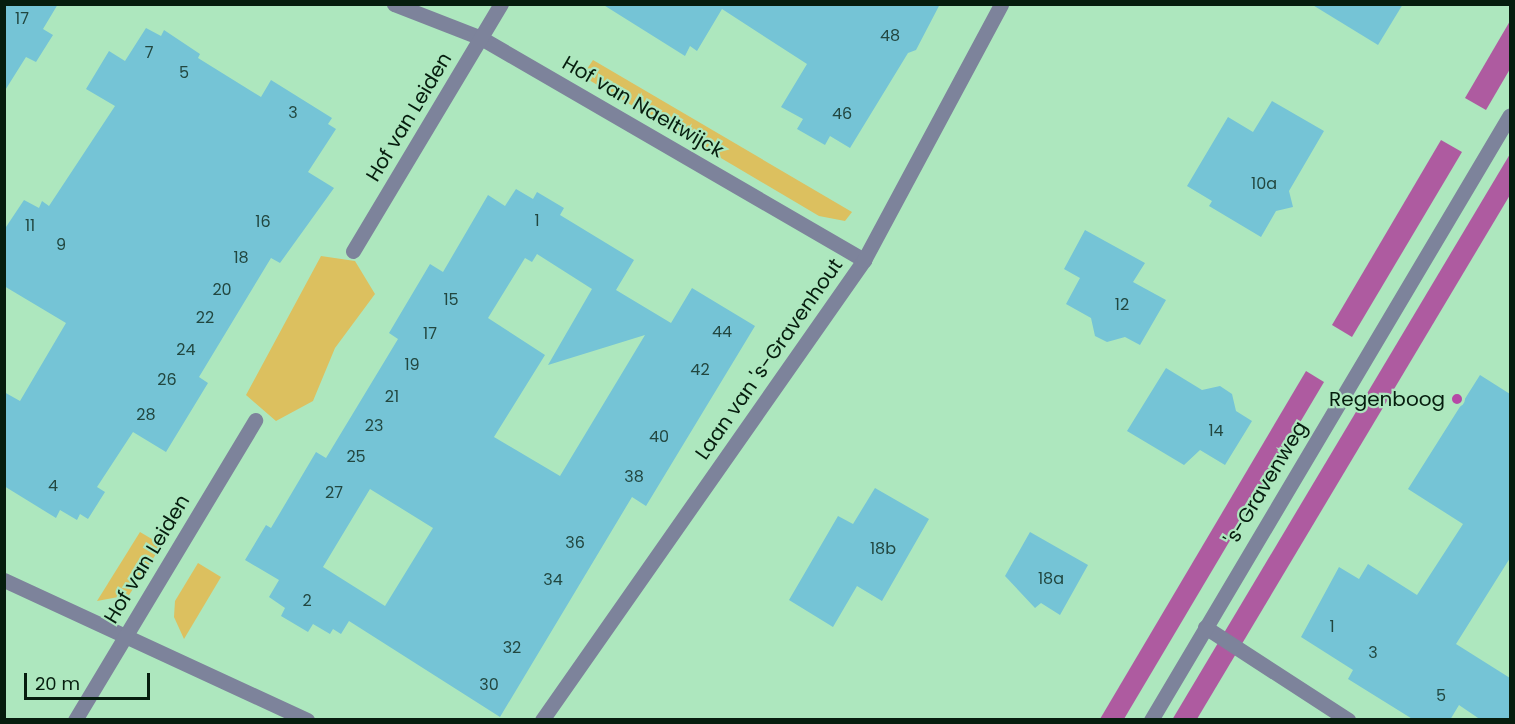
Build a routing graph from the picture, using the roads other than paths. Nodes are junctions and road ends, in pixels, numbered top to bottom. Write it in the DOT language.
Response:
graph roads {
  1 [pos="394,4"];
  2 [pos="501,4"];
  3 [pos="1001,4"];
  4 [pos="481,38"];
  5 [pos="1510,115"];
  6 [pos="353,251"];
  7 [pos="864,260"];
  8 [pos="255,420"];
  9 [pos="4,580"];
  10 [pos="1210,631"];
  11 [pos="127,634"];
  12 [pos="75,720"];
  13 [pos="307,720"];
  14 [pos="542,720"];
  15 [pos="1151,720"];
  16 [pos="1348,720"];
  1 -- 4 [label="street, Hof van Naeltwijck"];
  2 -- 4 [label="street, Hof van Leiden"];
  3 -- 7 [label="street, Laan van 's-Gravenhout"];
  4 -- 6 [label="street, Hof van Leiden"];
  4 -- 7 [label="street, Hof van Naeltwijck"];
  5 -- 10 [label="street, 's-Gravenweg"];
  7 -- 14 [label="street, Laan van 's-Gravenhout"];
  8 -- 11 [label="street, Hof van Leiden"];
  9 -- 11 [label="street"];
  10 -- 15 [label="street, 's-Gravenweg"];
  10 -- 16 [label="street"];
  11 -- 12 [label="street, Hof van Leiden"];
  11 -- 13 [label="street"];
}
